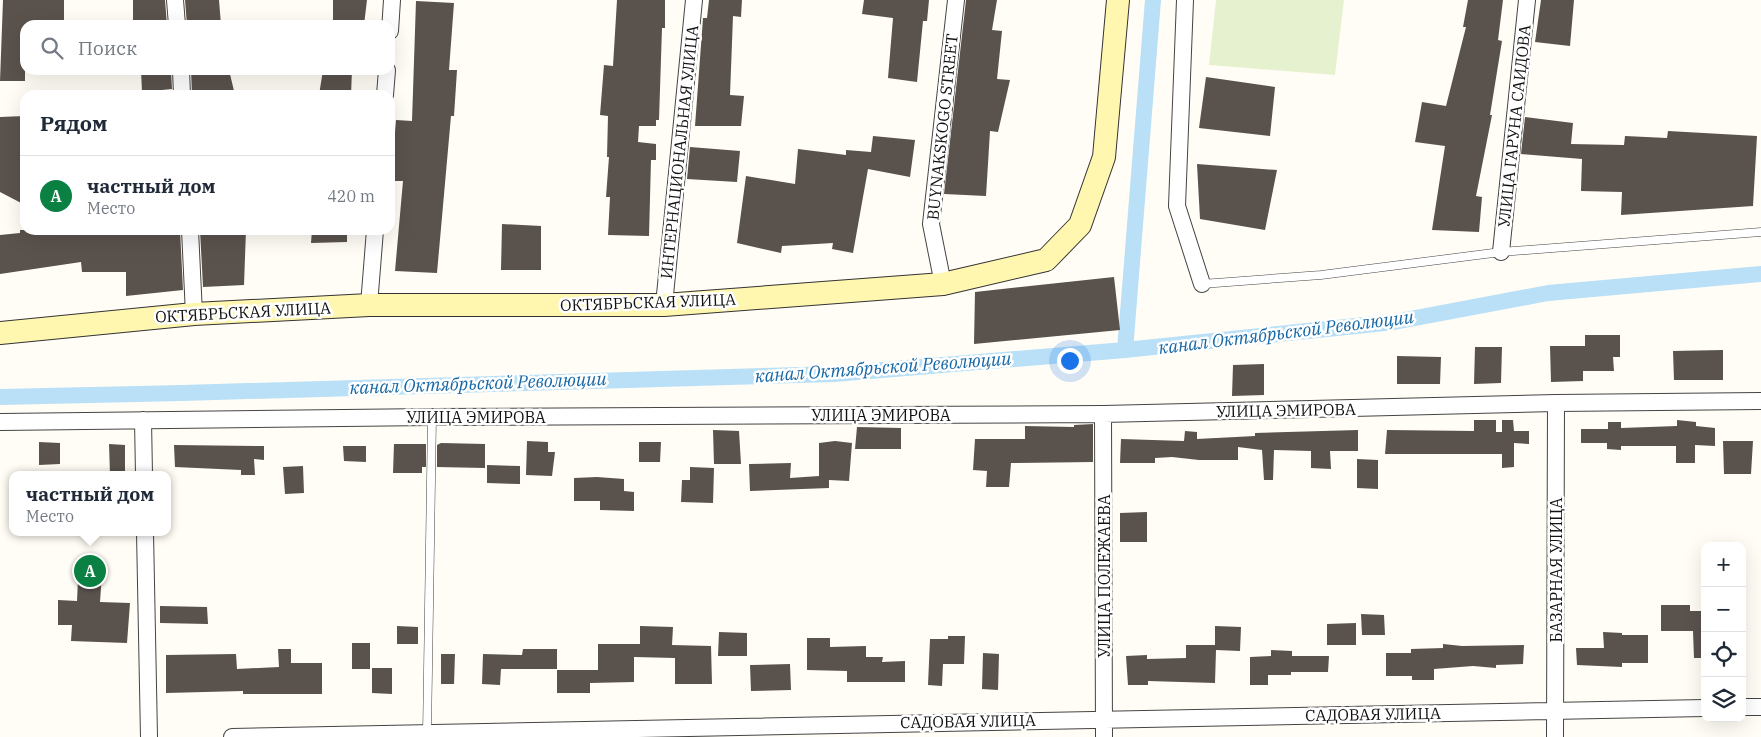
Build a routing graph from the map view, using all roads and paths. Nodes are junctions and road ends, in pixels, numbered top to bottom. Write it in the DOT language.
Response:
graph roads {
  1 [pos="175,0"];
  2 [pos="392,0"];
  3 [pos="694,0"];
  4 [pos="956,0"];
  5 [pos="1118,0"];
  6 [pos="1185,0"];
  7 [pos="1527,0"];
  8 [pos="177,20"];
  9 [pos="391,20"];
  10 [pos="181,75"];
  11 [pos="387,75"];
  12 [pos="182,90"];
  13 [pos="385,90"];
  14 [pos="1761,232"];
  15 [pos="190,235"];
  16 [pos="375,235"];
  17 [pos="1501,252"];
  18 [pos="943,284"];
  19 [pos="1202,284"];
  20 [pos="370,305"];
  21 [pos="664,305"];
  22 [pos="194,314"];
  23 [pos="0,333"];
  24 [pos="1761,401"];
  25 [pos="1556,403"];
  26 [pos="1103,414"];
  27 [pos="432,417"];
  28 [pos="143,420"];
  29 [pos="0,422"];
  30 [pos="144,471"];
  31 [pos="145,536"];
  32 [pos="1746,707"];
  33 [pos="1761,707"];
  34 [pos="1701,708"];
  35 [pos="1556,711"];
  36 [pos="1105,719"];
  37 [pos="630,732"];
  38 [pos="427,734"];
  39 [pos="149,737"];
  40 [pos="232,737"];
  41 [pos="1104,737"];
  42 [pos="1555,737"];
  1 -- 8 [label="street"];
  2 -- 9 [label="street"];
  3 -- 21 [label="street, ИНТЕРНАЦИОНАЛЬНАЯ УЛИЦА"];
  4 -- 18 [label="street, BUYNAKSKOGO STREET"];
  5 -- 18 [label="street, ОКТЯБРЬСКАЯ УЛИЦА"];
  6 -- 19 [label="street"];
  7 -- 17 [label="street, УЛИЦА ГАРУНА САИДОВА"];
  10 -- 12 [label="street"];
  11 -- 13 [label="street"];
  14 -- 17 [label="lane"];
  15 -- 22 [label="street"];
  16 -- 20 [label="street"];
  17 -- 19 [label="lane"];
  18 -- 21 [label="street, ОКТЯБРЬСКАЯ УЛИЦА"];
  20 -- 21 [label="street, ОКТЯБРЬСКАЯ УЛИЦА"];
  20 -- 22 [label="street, ОКТЯБРЬСКАЯ УЛИЦА"];
  22 -- 23 [label="street, ОКТЯБРЬСКАЯ УЛИЦА"];
  24 -- 25 [label="street, УЛИЦА ЭМИРОВА"];
  25 -- 26 [label="street, УЛИЦА ЭМИРОВА"];
  25 -- 35 [label="street, БАЗАРНАЯ УЛИЦА"];
  26 -- 27 [label="street, УЛИЦА ЭМИРОВА"];
  26 -- 36 [label="street, УЛИЦА ПОЛЕЖАЕВА"];
  27 -- 28 [label="street, УЛИЦА ЭМИРОВА"];
  27 -- 38 [label="lane"];
  28 -- 29 [label="street, УЛИЦА ЭМИРОВА"];
  28 -- 30 [label="street"];
  31 -- 39 [label="street"];
  32 -- 33 [label="street"];
  34 -- 35 [label="street, САДОВАЯ УЛИЦА"];
  35 -- 36 [label="street, САДОВАЯ УЛИЦА"];
  35 -- 42 [label="street, БАЗАРНАЯ УЛИЦА"];
  36 -- 37 [label="street, САДОВАЯ УЛИЦА"];
  36 -- 41 [label="street, УЛИЦА ПОЛЕЖАЕВА"];
  37 -- 38 [label="street, САДОВАЯ УЛИЦА"];
  38 -- 40 [label="street, САДОВАЯ УЛИЦА"];
}
